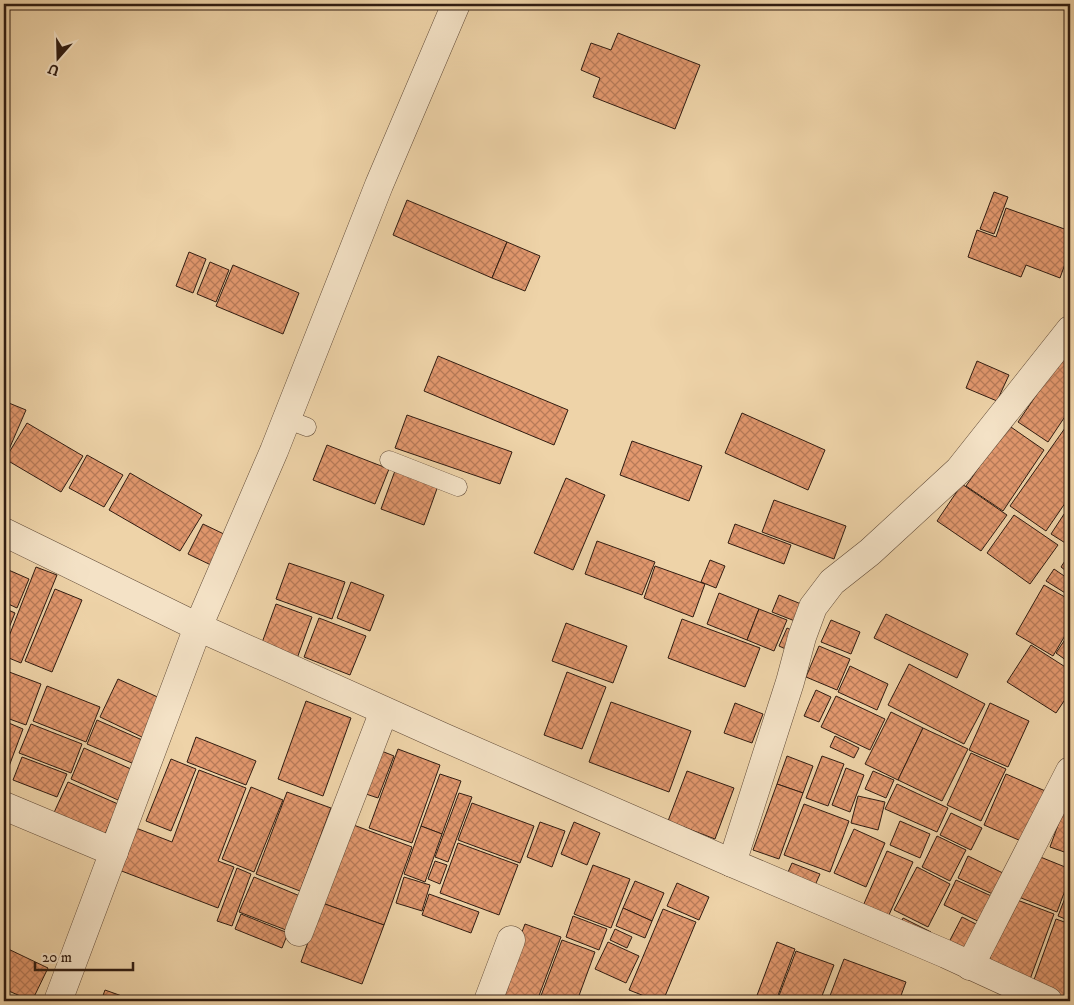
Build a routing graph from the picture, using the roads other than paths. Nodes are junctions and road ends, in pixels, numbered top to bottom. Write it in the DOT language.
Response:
graph roads {
  1 [pos="456,4"];
  2 [pos="1070,330"];
  3 [pos="389,460"];
  4 [pos="458,487"];
  5 [pos="4,532"];
  6 [pos="198,627"];
  7 [pos="384,711"];
  8 [pos="1070,771"];
  9 [pos="4,806"];
  10 [pos="114,852"];
  11 [pos="732,863"];
  12 [pos="299,932"];
  13 [pos="511,940"];
  14 [pos="970,966"];
  15 [pos="58,1001"];
  16 [pos="488,1001"];
  17 [pos="1048,1001"];
  1 -- 6 [label="street"];
  2 -- 11 [label="street"];
  3 -- 4 [label="lane"];
  5 -- 6 [label="street"];
  6 -- 7 [label="street"];
  6 -- 10 [label="street"];
  7 -- 11 [label="street"];
  7 -- 12 [label="street"];
  8 -- 14 [label="street"];
  9 -- 10 [label="street"];
  10 -- 15 [label="street"];
  11 -- 14 [label="street"];
  13 -- 16 [label="street"];
  14 -- 17 [label="street"];
}
